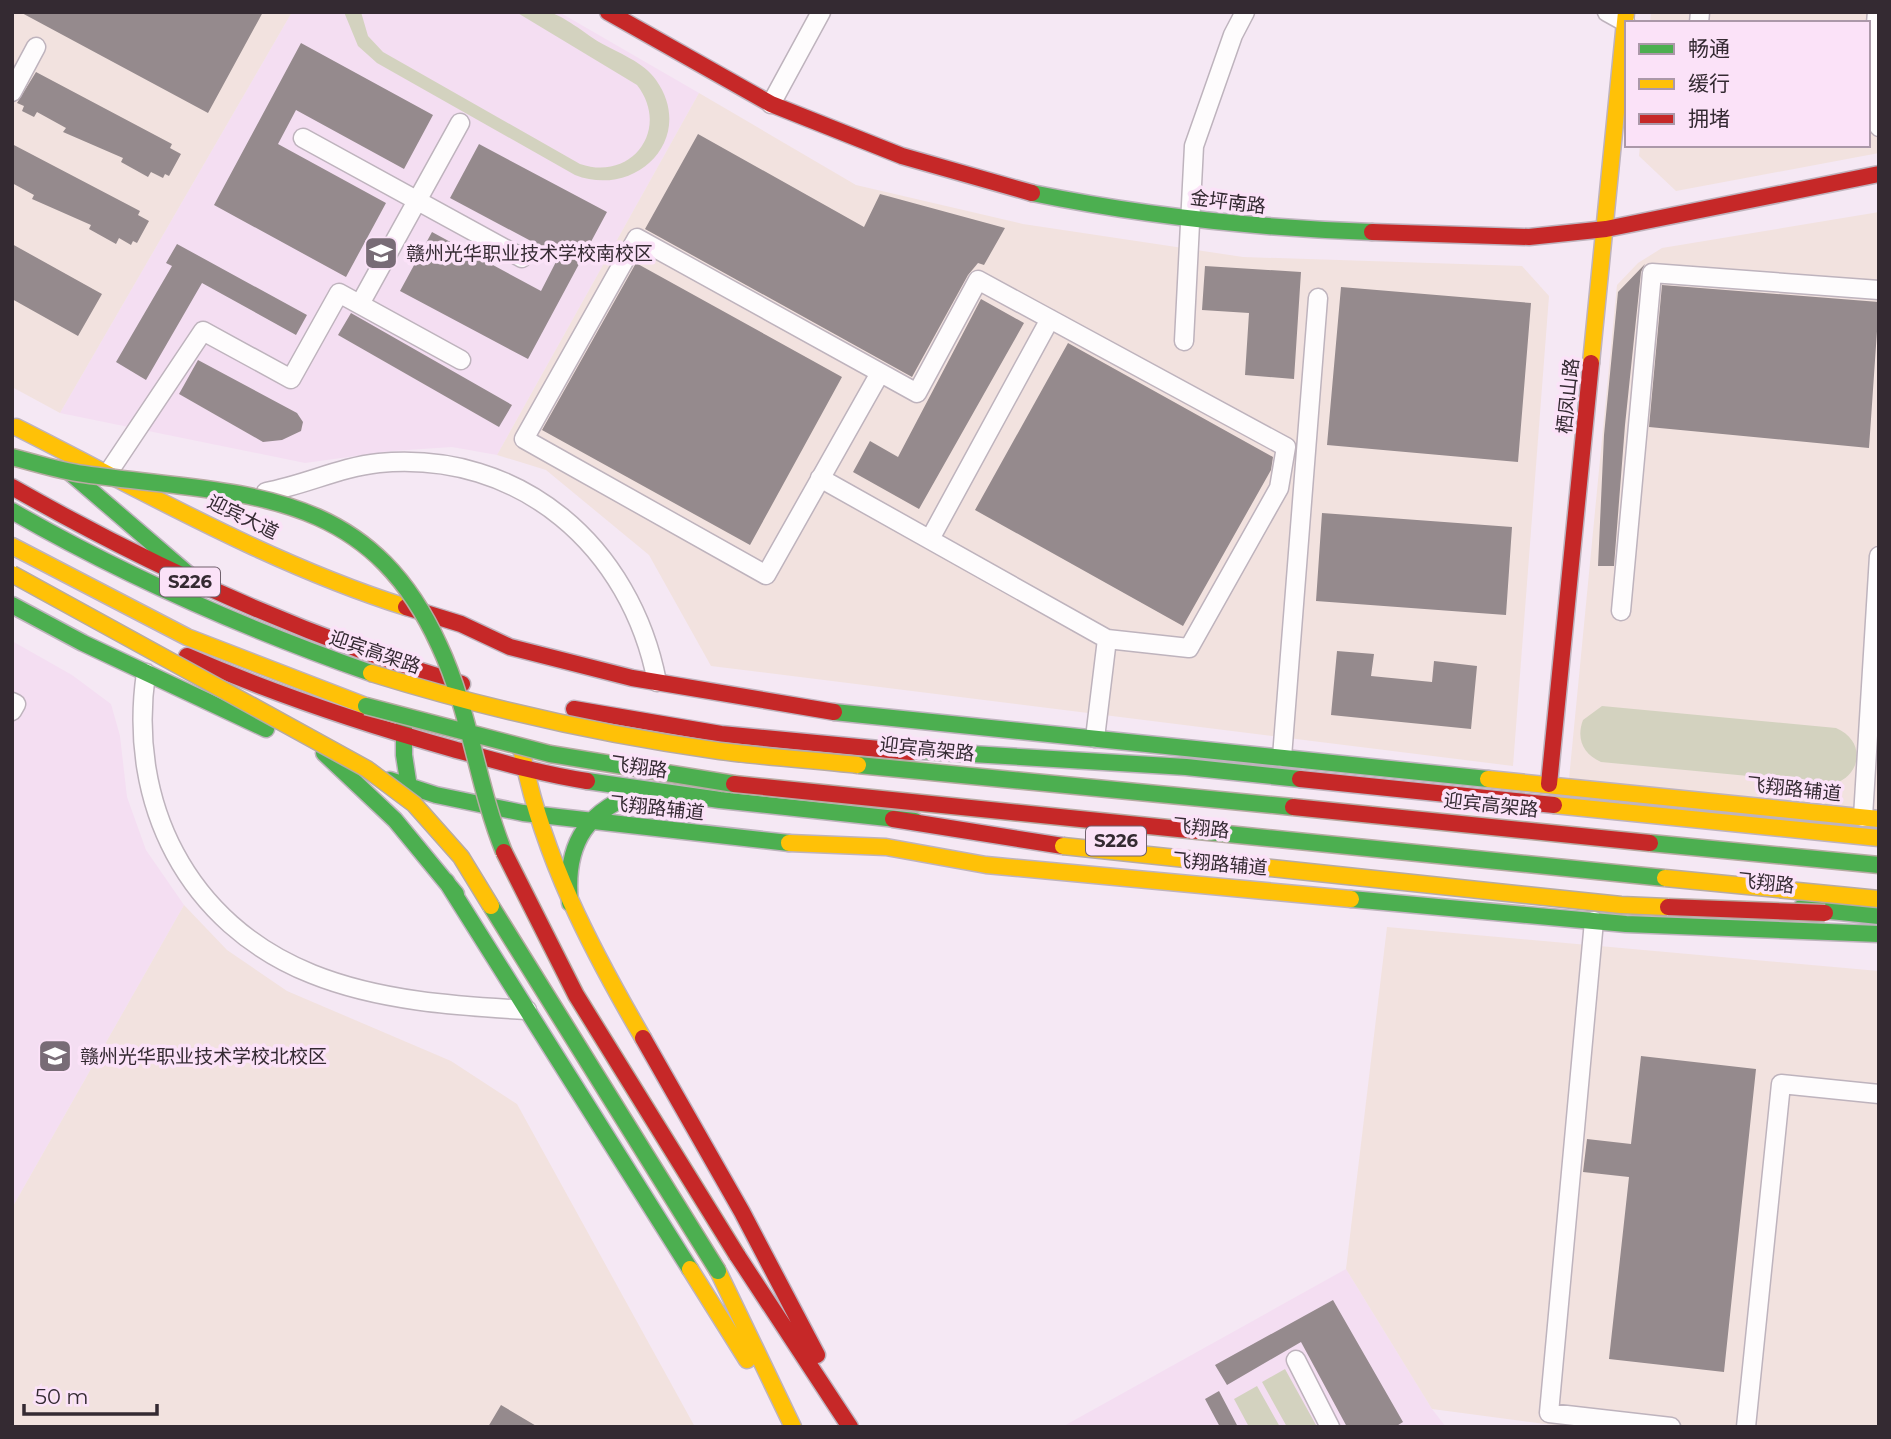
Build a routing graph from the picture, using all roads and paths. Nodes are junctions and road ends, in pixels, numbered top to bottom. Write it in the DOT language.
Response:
graph roads {
  1 [pos="608,12"];
  2 [pos="821,12"];
  3 [pos="1244,12"];
  4 [pos="1607,12"];
  5 [pos="1877,12"];
  6 [pos="1625,17"];
  7 [pos="36,47"];
  8 [pos="1870,84"];
  9 [pos="12,92"];
  10 [pos="1870,97"];
  11 [pos="771,104"];
  12 [pos="460,123"];
  13 [pos="1879,127"];
  14 [pos="303,138"];
  15 [pos="1879,174"];
  16 [pos="417,201"];
  17 [pos="1190,219"];
  18 [pos="1606,229"];
  19 [pos="522,258"];
  20 [pos="1879,290"];
  21 [pos="1318,298"];
  22 [pos="360,304"];
  23 [pos="1050,318"];
  24 [pos="1184,341"];
  25 [pos="461,360"];
  26 [pos="880,373"];
  27 [pos="14,426"];
  28 [pos="12,457"];
  29 [pos="108,473"];
  30 [pos="820,478"];
  31 [pos="12,487"];
  32 [pos="142,490"];
  33 [pos="12,511"];
  34 [pos="930,539"];
  35 [pos="12,546"];
  36 [pos="1879,556"];
  37 [pos="12,568"];
  38 [pos="12,574"];
  39 [pos="210,592"];
  40 [pos="12,593"];
  41 [pos="12,605"];
  42 [pos="1621,611"];
  43 [pos="461,624"];
  44 [pos="1107,639"];
  45 [pos="179,653"];
  46 [pos="413,669"];
  47 [pos="146,673"];
  48 [pos="657,682"];
  49 [pos="516,696"];
  50 [pos="12,702"];
  51 [pos="12,711"];
  52 [pos="404,736"];
  53 [pos="1095,738"];
  54 [pos="889,749"];
  55 [pos="1282,757"];
  56 [pos="332,759"];
  57 [pos="525,769"];
  58 [pos="1549,784"];
  59 [pos="408,786"];
  60 [pos="646,790"];
  61 [pos="536,815"];
  62 [pos="1871,818"];
  63 [pos="893,819"];
  64 [pos="589,821"];
  65 [pos="1879,838"];
  66 [pos="1879,849"];
  67 [pos="1879,865"];
  68 [pos="456,894"];
  69 [pos="1879,899"];
  70 [pos="570,903"];
  71 [pos="1879,916"];
  72 [pos="1594,921"];
  73 [pos="1879,934"];
  74 [pos="527,1010"];
  75 [pos="1879,1094"];
  76 [pos="1296,1360"];
  77 [pos="787,1427"];
  78 [pos="793,1427"];
  79 [pos="851,1427"];
  80 [pos="1330,1427"];
  81 [pos="1671,1427"];
  82 [pos="1745,1427"];
  1 -- 11 [label="main road, 金坪南路"];
  2 -- 11 [label="street"];
  3 -- 17 [label="street"];
  4 -- 6 [label="street"];
  5 -- 8 [label="street"];
  6 -- 18 [label="main road, 栖凤山路"];
  7 -- 9 [label="street"];
  10 -- 13 [label="street"];
  11 -- 17 [label="main road, 金坪南路"];
  12 -- 16 [label="street"];
  14 -- 16 [label="street"];
  15 -- 18 [label="main road, 金坪南路"];
  16 -- 19 [label="street"];
  16 -- 22 [label="street"];
  17 -- 18 [label="main road, 金坪南路"];
  17 -- 24 [label="street"];
  18 -- 58 [label="main road, 栖凤山路"];
  20 -- 42 [label="street"];
  21 -- 55 [label="street"];
  22 -- 25 [label="street"];
  22 -- 29 [label="street"];
  23 -- 26 [label="street"];
  23 -- 34 [label="street"];
  23 -- 44 [label="street"];
  26 -- 30 [label="street"];
  26 -- 30 [label="street"];
  27 -- 29 [label="main road, 迎宾大道"];
  27 -- 39 [label="main road, 迎宾大道"];
  28 -- 79 [label="main road, bridge"];
  29 -- 32 [label="main road, 迎宾大道"];
  30 -- 34 [label="street"];
  31 -- 39 [label="main road, 迎宾大道 / S226"];
  32 -- 43 [label="main road, 迎宾大道"];
  32 -- 48 [label="street"];
  33 -- 67 [label="main road, 迎宾高架路, bridge"];
  34 -- 44 [label="street"];
  35 -- 69 [label="main road, bridge"];
  36 -- 62 [label="street"];
  37 -- 45 [label="main road, S226"];
  38 -- 78 [label="main road, bridge"];
  39 -- 46 [label="main road, 迎宾大道 / S226"];
  40 -- 45 [label="main road"];
  41 -- 47 [label="main road"];
  43 -- 48 [label="main road, 飞翔路辅道"];
  44 -- 53 [label="street"];
  45 -- 52 [label="main road, 飞翔路 / S226"];
  45 -- 56 [label="main road"];
  46 -- 49 [label="main road, S226"];
  46 -- 52 [label="main road"];
  47 -- 56 [label="main road"];
  47 -- 74 [label="street"];
  48 -- 53 [label="main road, 飞翔路辅道"];
  49 -- 54 [label="main road, S226"];
  49 -- 57 [label="main road"];
  50 -- 51 [label="street"];
  52 -- 57 [label="main road, 飞翔路 / S226"];
  52 -- 59 [label="main road"];
  53 -- 55 [label="main road, 飞翔路辅道"];
  54 -- 65 [label="main road"];
  54 -- 66 [label="main road, S226"];
  55 -- 58 [label="main road, 飞翔路辅道"];
  56 -- 59 [label="main road"];
  56 -- 68 [label="main road"];
  57 -- 60 [label="main road, 飞翔路 / S226"];
  57 -- 61 [label="main road"];
  58 -- 62 [label="main road, 飞翔路辅道"];
  59 -- 61 [label="main road, 飞翔路辅道"];
  59 -- 68 [label="main road"];
  60 -- 63 [label="main road, 飞翔路 / S226"];
  60 -- 64 [label="main road"];
  61 -- 64 [label="main road, 飞翔路辅道"];
  61 -- 70 [label="main road"];
  63 -- 71 [label="main road, 飞翔路 / S226"];
  63 -- 71 [label="main road, bridge"];
  64 -- 70 [label="main road"];
  64 -- 72 [label="main road, 飞翔路辅道"];
  68 -- 74 [label="main road"];
  70 -- 79 [label="main road"];
  72 -- 73 [label="main road, 飞翔路辅道"];
  72 -- 81 [label="street"];
  74 -- 77 [label="main road"];
  75 -- 82 [label="street"];
  76 -- 80 [label="street"];
}
